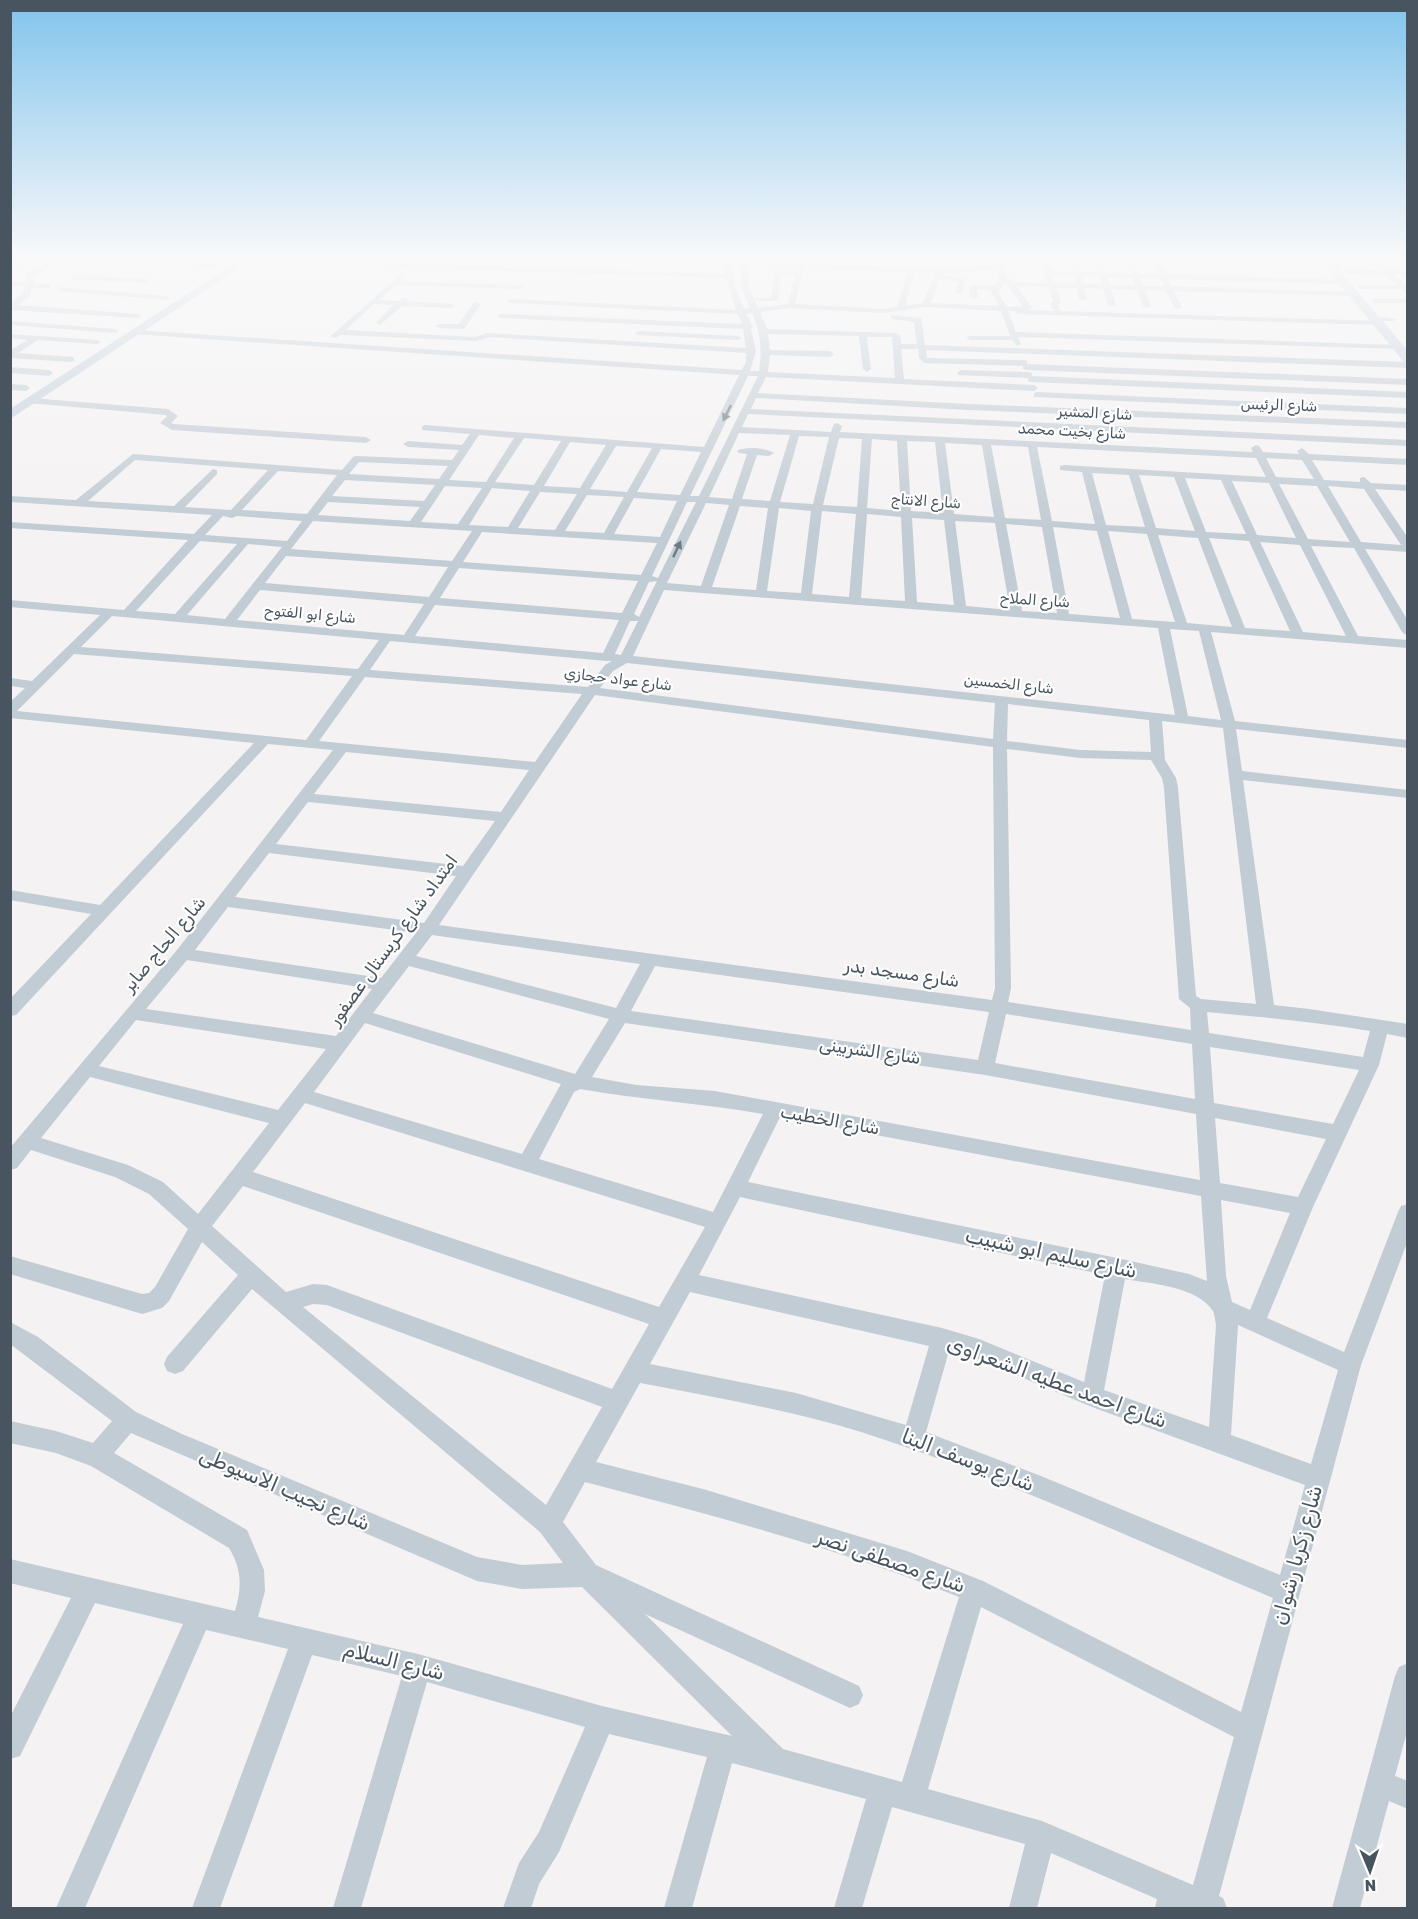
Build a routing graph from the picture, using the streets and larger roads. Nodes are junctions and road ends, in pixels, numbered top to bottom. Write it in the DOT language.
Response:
graph roads {
  1 [pos="87,349"];
  2 [pos="110,349"];
  3 [pos="390,349"];
  4 [pos="442,349"];
  5 [pos="515,349"];
  6 [pos="676,349"];
  7 [pos="688,349"];
  8 [pos="751,349"];
  9 [pos="767,349"];
  10 [pos="793,349"];
  11 [pos="829,349"];
  12 [pos="865,349"];
  13 [pos="897,349"];
  14 [pos="922,349"];
  15 [pos="960,349"];
  16 [pos="1064,349"];
  17 [pos="1099,349"];
  18 [pos="1134,349"];
  19 [pos="1171,349"];
  20 [pos="1206,349"];
  21 [pos="1244,349"];
  22 [pos="1279,349"];
  23 [pos="1317,349"];
  24 [pos="1352,349"];
  25 [pos="569,350"];
  26 [pos="1019,351"];
  27 [pos="439,352"];
  28 [pos="1065,352"];
  29 [pos="10,354"];
  30 [pos="1101,354"];
  31 [pos="1137,355"];
  32 [pos="1175,356"];
  33 [pos="508,357"];
  34 [pos="672,357"];
  35 [pos="751,357"];
  36 [pos="1211,358"];
  37 [pos="71,359"];
  38 [pos="1250,359"];
  39 [pos="561,360"];
  40 [pos="924,360"];
  41 [pos="1286,360"];
  42 [pos="739,361"];
  43 [pos="1327,362"];
  44 [pos="1366,363"];
  45 [pos="1407,365"];
  46 [pos="764,369"];
  47 [pos="867,369"];
  48 [pos="878,369"];
  49 [pos="1070,369"];
  50 [pos="10,370"];
  51 [pos="888,370"];
  52 [pos="899,370"];
  53 [pos="1107,370"];
  54 [pos="1144,372"];
  55 [pos="49,373"];
  56 [pos="746,373"];
  57 [pos="1183,374"];
  58 [pos="1219,375"];
  59 [pos="1260,376"];
  60 [pos="849,378"];
  61 [pos="926,378"];
  62 [pos="1030,378"];
  63 [pos="1298,378"];
  64 [pos="1340,379"];
  65 [pos="900,381"];
  66 [pos="1074,381"];
  67 [pos="1379,381"];
  68 [pos="1111,382"];
  69 [pos="1407,382"];
  70 [pos="963,384"];
  71 [pos="1149,384"];
  72 [pos="1189,386"];
  73 [pos="10,387"];
  74 [pos="1226,387"];
  75 [pos="26,388"];
  76 [pos="1267,389"];
  77 [pos="1306,391"];
  78 [pos="1349,392"];
  79 [pos="1389,394"];
  80 [pos="754,395"];
  81 [pos="1407,395"];
  82 [pos="1079,397"];
  83 [pos="10,398"];
  84 [pos="1117,399"];
  85 [pos="1156,400"];
  86 [pos="30,401"];
  87 [pos="843,401"];
  88 [pos="1196,402"];
  89 [pos="1234,403"];
  90 [pos="1276,405"];
  91 [pos="968,407"];
  92 [pos="1316,407"];
  93 [pos="1361,409"];
  94 [pos="1043,410"];
  95 [pos="1404,410"];
  96 [pos="745,411"];
  97 [pos="1083,412"];
  98 [pos="1123,413"];
  99 [pos="10,415"];
  100 [pos="1162,415"];
  101 [pos="839,417"];
  102 [pos="1203,417"];
  103 [pos="1241,418"];
  104 [pos="1407,419"];
  105 [pos="1284,420"];
  106 [pos="1326,422"];
  107 [pos="971,423"];
  108 [pos="1372,424"];
  109 [pos="1407,425"];
  110 [pos="1049,426"];
  111 [pos="425,428"];
  112 [pos="1089,428"];
  113 [pos="736,430"];
  114 [pos="1129,430"];
  115 [pos="476,432"];
  116 [pos="1170,432"];
  117 [pos="795,433"];
  118 [pos="1211,434"];
  119 [pos="521,435"];
  120 [pos="835,435"];
  121 [pos="867,436"];
  122 [pos="1250,436"];
  123 [pos="902,438"];
  124 [pos="1294,438"];
  125 [pos="567,439"];
  126 [pos="366,440"];
  127 [pos="940,440"];
  128 [pos="1338,440"];
  129 [pos="613,442"];
  130 [pos="981,442"];
  131 [pos="1385,442"];
  132 [pos="1407,443"];
  133 [pos="408,444"];
  134 [pos="1032,444"];
  135 [pos="657,446"];
  136 [pos="1057,446"];
  137 [pos="1095,447"];
  138 [pos="466,448"];
  139 [pos="709,450"];
  140 [pos="726,450"];
  141 [pos="753,452"];
  142 [pos="769,453"];
  143 [pos="1260,455"];
  144 [pos="1306,458"];
  145 [pos="1351,460"];
  146 [pos="1404,462"];
  147 [pos="455,463"];
  148 [pos="1139,463"];
  149 [pos="1182,465"];
  150 [pos="276,467"];
  151 [pos="150,468"];
  152 [pos="1064,468"];
  153 [pos="1226,468"];
  154 [pos="1086,469"];
  155 [pos="1102,470"];
  156 [pos="1407,472"];
  157 [pos="343,475"];
  158 [pos="1272,480"];
  159 [pos="443,482"];
  160 [pos="1320,483"];
  161 [pos="489,485"];
  162 [pos="1367,485"];
  163 [pos="1407,488"];
  164 [pos="536,489"];
  165 [pos="583,492"];
  166 [pos="630,495"];
  167 [pos="682,498"];
  168 [pos="324,499"];
  169 [pos="10,500"];
  170 [pos="701,500"];
  171 [pos="735,502"];
  172 [pos="78,504"];
  173 [pos="428,504"];
  174 [pos="774,505"];
  175 [pos="817,508"];
  176 [pos="175,511"];
  177 [pos="860,511"];
  178 [pos="219,514"];
  179 [pos="906,514"];
  180 [pos="232,515"];
  181 [pos="949,517"];
  182 [pos="307,519"];
  183 [pos="1000,521"];
  184 [pos="1047,524"];
  185 [pos="10,525"];
  186 [pos="413,525"];
  187 [pos="28,526"];
  188 [pos="461,528"];
  189 [pos="1102,528"];
  190 [pos="479,529"];
  191 [pos="510,531"];
  192 [pos="1152,532"];
  193 [pos="558,534"];
  194 [pos="1202,535"];
  195 [pos="197,537"];
  196 [pos="607,537"];
  197 [pos="1253,539"];
  198 [pos="10,540"];
  199 [pos="663,540"];
  200 [pos="245,541"];
  201 [pos="1304,542"];
  202 [pos="1357,546"];
  203 [pos="286,548"];
  204 [pos="1407,548"];
  205 [pos="456,564"];
  206 [pos="645,579"];
  207 [pos="662,583"];
  208 [pos="256,586"];
  209 [pos="705,590"];
  210 [pos="761,594"];
  211 [pos="806,597"];
  212 [pos="433,599"];
  213 [pos="855,601"];
  214 [pos="10,603"];
  215 [pos="911,605"];
  216 [pos="960,609"];
  217 [pos="109,612"];
  218 [pos="127,614"];
  219 [pos="1017,614"];
  220 [pos="626,617"];
  221 [pos="1064,617"];
  222 [pos="178,618"];
  223 [pos="644,619"];
  224 [pos="228,622"];
  225 [pos="1127,622"];
  226 [pos="1163,625"];
  227 [pos="1182,626"];
  228 [pos="1203,628"];
  229 [pos="1240,631"];
  230 [pos="1407,632"];
  231 [pos="1298,635"];
  232 [pos="387,637"];
  233 [pos="407,639"];
  234 [pos="1354,640"];
  235 [pos="1407,644"];
  236 [pos="71,650"];
  237 [pos="625,659"];
  238 [pos="608,662"];
  239 [pos="363,672"];
  240 [pos="10,682"];
  241 [pos="36,685"];
  242 [pos="591,691"];
  243 [pos="1002,700"];
  244 [pos="10,712"];
  245 [pos="1155,716"];
  246 [pos="1182,719"];
  247 [pos="1229,724"];
  248 [pos="264,740"];
  249 [pos="310,744"];
  250 [pos="1000,744"];
  251 [pos="1407,744"];
  252 [pos="343,747"];
  253 [pos="1159,756"];
  254 [pos="540,767"];
  255 [pos="1235,775"];
  256 [pos="1407,794"];
  257 [pos="304,797"];
  258 [pos="505,817"];
  259 [pos="265,848"];
  260 [pos="467,872"];
  261 [pos="10,895"];
  262 [pos="224,901"];
  263 [pos="104,911"];
  264 [pos="427,930"];
  265 [pos="183,954"];
  266 [pos="405,959"];
  267 [pos="650,960"];
  268 [pos="386,985"];
  269 [pos="1198,1005"];
  270 [pos="1000,1007"];
  271 [pos="10,1010"];
  272 [pos="132,1013"];
  273 [pos="1266,1013"];
  274 [pos="362,1016"];
  275 [pos="620,1016"];
  276 [pos="1380,1026"];
  277 [pos="1407,1031"];
  278 [pos="1200,1040"];
  279 [pos="341,1044"];
  280 [pos="1370,1065"];
  281 [pos="985,1068"];
  282 [pos="85,1069"];
  283 [pos="579,1082"];
  284 [pos="302,1095"];
  285 [pos="1205,1109"];
  286 [pos="774,1110"];
  287 [pos="283,1119"];
  288 [pos="1337,1133"];
  289 [pos="29,1142"];
  290 [pos="10,1162"];
  291 [pos="527,1164"];
  292 [pos="238,1176"];
  293 [pos="735,1188"];
  294 [pos="1210,1190"];
  295 [pos="1303,1207"];
  296 [pos="1407,1212"];
  297 [pos="718,1222"];
  298 [pos="198,1228"];
  299 [pos="10,1265"];
  300 [pos="1117,1267"];
  301 [pos="251,1275"];
  302 [pos="684,1282"];
  303 [pos="283,1303"];
  304 [pos="1225,1309"];
  305 [pos="664,1319"];
  306 [pos="1255,1322"];
  307 [pos="10,1332"];
  308 [pos="942,1338"];
  309 [pos="175,1364"];
  310 [pos="1350,1365"];
  311 [pos="634,1371"];
  312 [pos="1092,1396"];
  313 [pos="617,1402"];
  314 [pos="128,1420"];
  315 [pos="10,1432"];
  316 [pos="913,1439"];
  317 [pos="1219,1442"];
  318 [pos="97,1456"];
  319 [pos="579,1469"];
  320 [pos="1318,1478"];
  321 [pos="549,1523"];
  322 [pos="10,1571"];
  323 [pos="587,1574"];
  324 [pos="89,1589"];
  325 [pos="974,1590"];
  326 [pos="1287,1591"];
  327 [pos="200,1615"];
  328 [pos="243,1624"];
  329 [pos="305,1639"];
  330 [pos="418,1666"];
  331 [pos="1407,1676"];
  332 [pos="850,1695"];
  333 [pos="602,1719"];
  334 [pos="1249,1730"];
  335 [pos="10,1746"];
  336 [pos="723,1748"];
  337 [pos="775,1760"];
  338 [pos="1379,1783"];
  339 [pos="883,1790"];
  340 [pos="1407,1795"];
  341 [pos="911,1798"];
  342 [pos="1042,1835"];
  343 [pos="1172,1899"];
  344 [pos="1207,1906"];
  345 [pos="70,1908"];
  346 [pos="206,1908"];
  347 [pos="347,1908"];
  348 [pos="517,1908"];
  349 [pos="678,1908"];
  350 [pos="848,1908"];
  351 [pos="1023,1908"];
  352 [pos="1346,1908"];
  1 -- 37 [label="street"];
  2 -- 86 [label="street"];
  3 -- 27 [label="street"];
  4 -- 27 [label="street"];
  5 -- 33 [label="street"];
  6 -- 34 [label="street"];
  7 -- 35 [label="street"];
  8 -- 35 [label="street"];
  9 -- 46 [label="street"];
  10 -- 11 [label="street"];
  12 -- 47 [label="street"];
  13 -- 52 [label="street"];
  14 -- 40 [label="street"];
  15 -- 26 [label="street"];
  16 -- 28 [label="street"];
  17 -- 30 [label="street"];
  18 -- 31 [label="street"];
  19 -- 32 [label="street"];
  20 -- 36 [label="street"];
  21 -- 38 [label="street"];
  22 -- 41 [label="street"];
  23 -- 43 [label="street"];
  24 -- 44 [label="street"];
  25 -- 39 [label="street"];
  26 -- 28 [label="street"];
  26 -- 62 [label="street"];
  27 -- 33 [label="street"];
  28 -- 30 [label="street"];
  28 -- 49 [label="street"];
  29 -- 37 [label="street"];
  30 -- 31 [label="street"];
  30 -- 53 [label="street"];
  31 -- 32 [label="street"];
  31 -- 54 [label="street"];
  32 -- 36 [label="street"];
  32 -- 57 [label="street"];
  33 -- 39 [label="street"];
  35 -- 42 [label="street"];
  35 -- 56 [label="street, امتداد شارع كريستال عصفور"];
  36 -- 38 [label="street"];
  36 -- 58 [label="street"];
  37 -- 55 [label="street"];
  38 -- 41 [label="street"];
  38 -- 59 [label="street"];
  39 -- 56 [label="street"];
  40 -- 61 [label="street"];
  40 -- 62 [label="street"];
  41 -- 43 [label="street"];
  41 -- 63 [label="street"];
  43 -- 44 [label="street"];
  43 -- 64 [label="street"];
  44 -- 45 [label="street"];
  44 -- 67 [label="street"];
  46 -- 47 [label="street"];
  46 -- 56 [label="street"];
  46 -- 60 [label="street"];
  46 -- 80 [label="street"];
  47 -- 48 [label="street"];
  49 -- 53 [label="street"];
  49 -- 62 [label="street"];
  49 -- 66 [label="street"];
  50 -- 55 [label="street"];
  51 -- 52 [label="street"];
  52 -- 65 [label="street"];
  53 -- 54 [label="street"];
  53 -- 68 [label="street"];
  54 -- 57 [label="street"];
  54 -- 71 [label="street"];
  55 -- 75 [label="street"];
  56 -- 139 [label="street, امتداد شارع كريستال عصفور, one-way"];
  57 -- 58 [label="street"];
  57 -- 72 [label="street"];
  58 -- 59 [label="street"];
  58 -- 74 [label="street"];
  59 -- 63 [label="street"];
  59 -- 76 [label="street"];
  60 -- 65 [label="street"];
  60 -- 87 [label="street"];
  61 -- 62 [label="street"];
  61 -- 65 [label="street"];
  61 -- 70 [label="street"];
  62 -- 66 [label="street"];
  62 -- 70 [label="street"];
  62 -- 82 [label="street"];
  62 -- 94 [label="street"];
  63 -- 64 [label="street"];
  63 -- 77 [label="street"];
  64 -- 67 [label="street"];
  64 -- 78 [label="street"];
  66 -- 68 [label="street"];
  66 -- 82 [label="street"];
  67 -- 69 [label="street"];
  67 -- 79 [label="street"];
  68 -- 71 [label="street"];
  68 -- 84 [label="street"];
  70 -- 91 [label="street"];
  71 -- 72 [label="street"];
  71 -- 85 [label="street"];
  72 -- 74 [label="street"];
  72 -- 88 [label="street"];
  73 -- 75 [label="street"];
  74 -- 76 [label="street"];
  74 -- 89 [label="street"];
  75 -- 83 [label="street"];
  76 -- 77 [label="street"];
  76 -- 90 [label="street"];
  77 -- 78 [label="street"];
  77 -- 92 [label="street"];
  78 -- 79 [label="street"];
  78 -- 93 [label="street"];
  79 -- 81 [label="street"];
  79 -- 95 [label="street"];
  80 -- 87 [label="street, شارع الرئيس"];
  80 -- 96 [label="street"];
  82 -- 84 [label="street"];
  82 -- 97 [label="street"];
  84 -- 85 [label="street"];
  84 -- 98 [label="street"];
  85 -- 88 [label="street"];
  85 -- 100 [label="street"];
  86 -- 99 [label="street"];
  86 -- 126 [label="street"];
  87 -- 91 [label="street, شارع الرئيس"];
  87 -- 101 [label="street"];
  88 -- 89 [label="street"];
  88 -- 102 [label="street"];
  89 -- 90 [label="street"];
  89 -- 103 [label="street"];
  90 -- 92 [label="street"];
  90 -- 105 [label="street"];
  91 -- 94 [label="street, شارع الرئيس"];
  91 -- 107 [label="street"];
  92 -- 93 [label="street"];
  92 -- 106 [label="street"];
  93 -- 95 [label="street"];
  93 -- 108 [label="street"];
  94 -- 97 [label="street, شارع الرئيس"];
  94 -- 110 [label="street"];
  95 -- 104 [label="street"];
  96 -- 101 [label="street, شارع المشير"];
  96 -- 113 [label="street"];
  97 -- 98 [label="street, شارع الرئيس"];
  97 -- 112 [label="street"];
  98 -- 100 [label="street, شارع الرئيس"];
  98 -- 114 [label="street"];
  100 -- 102 [label="street, شارع الرئيس"];
  100 -- 116 [label="street"];
  101 -- 107 [label="street, شارع المشير"];
  101 -- 120 [label="street"];
  102 -- 103 [label="street, شارع الرئيس"];
  102 -- 118 [label="street"];
  103 -- 105 [label="street, شارع الرئيس"];
  103 -- 122 [label="street"];
  105 -- 106 [label="street, شارع الرئيس"];
  105 -- 124 [label="street"];
  106 -- 108 [label="street, شارع الرئيس"];
  106 -- 128 [label="street"];
  107 -- 110 [label="street, شارع المشير"];
  107 -- 130 [label="street"];
  108 -- 109 [label="street, شارع الرئيس"];
  108 -- 131 [label="street"];
  110 -- 112 [label="street, شارع المشير"];
  110 -- 136 [label="street"];
  111 -- 115 [label="street"];
  112 -- 114 [label="street, شارع المشير"];
  112 -- 137 [label="street"];
  113 -- 117 [label="street, شارع بخيت محمد"];
  113 -- 140 [label="street"];
  114 -- 116 [label="street, شارع المشير"];
  114 -- 148 [label="street"];
  115 -- 119 [label="street"];
  115 -- 138 [label="street"];
  116 -- 118 [label="street, شارع المشير"];
  116 -- 149 [label="street"];
  117 -- 120 [label="street, شارع بخيت محمد"];
  117 -- 174 [label="street"];
  118 -- 122 [label="street, شارع المشير"];
  118 -- 153 [label="street"];
  119 -- 125 [label="street"];
  119 -- 161 [label="street"];
  120 -- 121 [label="street, شارع بخيت محمد"];
  120 -- 175 [label="street"];
  121 -- 123 [label="street, شارع بخيت محمد"];
  121 -- 177 [label="street"];
  122 -- 124 [label="street, شارع المشير"];
  122 -- 143 [label="street"];
  123 -- 127 [label="street, شارع بخيت محمد"];
  123 -- 179 [label="street"];
  124 -- 128 [label="street, شارع المشير"];
  124 -- 144 [label="street"];
  125 -- 129 [label="street"];
  125 -- 164 [label="street"];
  127 -- 130 [label="street, شارع بخيت محمد"];
  127 -- 181 [label="street"];
  128 -- 131 [label="street, شارع المشير"];
  128 -- 145 [label="street"];
  129 -- 135 [label="street"];
  129 -- 165 [label="street"];
  130 -- 134 [label="street, شارع بخيت محمد"];
  130 -- 183 [label="street"];
  131 -- 132 [label="street, شارع المشير"];
  131 -- 146 [label="street"];
  133 -- 138 [label="street"];
  134 -- 136 [label="street, شارع بخيت محمد"];
  134 -- 184 [label="street"];
  135 -- 139 [label="street"];
  135 -- 166 [label="street"];
  136 -- 137 [label="street, شارع بخيت محمد"];
  137 -- 148 [label="street, شارع بخيت محمد"];
  137 -- 155 [label="street"];
  138 -- 147 [label="street"];
  139 -- 167 [label="street, امتداد شارع كريستال عصفور"];
  140 -- 141 [label="street"];
  140 -- 170 [label="street"];
  141 -- 142 [label="street"];
  141 -- 171 [label="street"];
  143 -- 144 [label="street, شارع بخيت محمد"];
  143 -- 153 [label="street, شارع بخيت محمد"];
  143 -- 158 [label="street"];
  144 -- 145 [label="street, شارع بخيت محمد"];
  144 -- 160 [label="street"];
  145 -- 146 [label="street, شارع بخيت محمد"];
  145 -- 162 [label="street"];
  146 -- 156 [label="street"];
  147 -- 157 [label="street"];
  147 -- 159 [label="street"];
  148 -- 149 [label="street"];
  148 -- 149 [label="street, شارع بخيت محمد"];
  148 -- 155 [label="street"];
  148 -- 192 [label="street"];
  149 -- 153 [label="street"];
  149 -- 153 [label="street, شارع بخيت محمد"];
  149 -- 194 [label="street"];
  150 -- 157 [label="street, شارع الانتاج"];
  150 -- 172 [label="street, شارع الانتاج"];
  150 -- 180 [label="street"];
  151 -- 176 [label="street"];
  152 -- 154 [label="street"];
  153 -- 158 [label="street"];
  153 -- 197 [label="street"];
  154 -- 155 [label="street"];
  154 -- 189 [label="street"];
  157 -- 159 [label="street, شارع الانتاج"];
  157 -- 168 [label="street"];
  158 -- 160 [label="street"];
  158 -- 201 [label="street"];
  159 -- 161 [label="street, شارع الانتاج"];
  159 -- 173 [label="street"];
  160 -- 162 [label="street"];
  160 -- 202 [label="street"];
  161 -- 164 [label="street, شارع الانتاج"];
  161 -- 188 [label="street"];
  162 -- 163 [label="street"];
  162 -- 204 [label="street"];
  164 -- 165 [label="street, شارع الانتاج"];
  164 -- 191 [label="street"];
  165 -- 166 [label="street, شارع الانتاج"];
  165 -- 193 [label="street"];
  166 -- 167 [label="street, شارع الانتاج"];
  166 -- 196 [label="street"];
  167 -- 170 [label="street, شارع الانتاج"];
  167 -- 199 [label="street, امتداد شارع كريستال عصفور"];
  168 -- 173 [label="street"];
  168 -- 182 [label="street"];
  169 -- 172 [label="street"];
  170 -- 171 [label="street, شارع الانتاج"];
  207 -- 170 [label="street, one-way"];
  171 -- 174 [label="street, شارع الانتاج"];
  171 -- 209 [label="street"];
  172 -- 176 [label="street"];
  173 -- 186 [label="street"];
  174 -- 175 [label="street, شارع الانتاج"];
  174 -- 210 [label="street"];
  175 -- 177 [label="street, شارع الانتاج"];
  175 -- 211 [label="street"];
  176 -- 178 [label="street"];
  177 -- 179 [label="street, شارع الانتاج"];
  177 -- 213 [label="street"];
  178 -- 180 [label="street"];
  178 -- 195 [label="street"];
  179 -- 181 [label="street, شارع الانتاج"];
  179 -- 215 [label="street"];
  180 -- 182 [label="street"];
  181 -- 183 [label="street, شارع الانتاج"];
  181 -- 216 [label="street"];
  182 -- 186 [label="street"];
  182 -- 203 [label="street"];
  183 -- 184 [label="street, شارع الانتاج"];
  183 -- 219 [label="street"];
  184 -- 189 [label="street, شارع الانتاج"];
  184 -- 221 [label="street"];
  185 -- 187 [label="street"];
  186 -- 188 [label="street"];
  187 -- 195 [label="street"];
  187 -- 198 [label="street"];
  188 -- 190 [label="street"];
  189 -- 192 [label="street, شارع الانتاج"];
  189 -- 225 [label="street"];
  190 -- 191 [label="street"];
  190 -- 205 [label="street"];
  191 -- 193 [label="street"];
  192 -- 194 [label="street, شارع الانتاج"];
  192 -- 227 [label="street"];
  193 -- 196 [label="street"];
  194 -- 197 [label="street, شارع الانتاج"];
  194 -- 229 [label="street"];
  195 -- 200 [label="street"];
  195 -- 218 [label="street"];
  196 -- 199 [label="street"];
  197 -- 201 [label="street, شارع الانتاج"];
  197 -- 231 [label="street"];
  199 -- 206 [label="street, امتداد شارع كريستال عصفور"];
  200 -- 203 [label="street"];
  200 -- 222 [label="street"];
  201 -- 202 [label="street, شارع الانتاج"];
  201 -- 234 [label="street"];
  202 -- 204 [label="street, شارع الانتاج"];
  202 -- 230 [label="street"];
  203 -- 205 [label="street, شارع الملاح"];
  203 -- 208 [label="street"];
  205 -- 206 [label="street, شارع الملاح"];
  205 -- 212 [label="street"];
  206 -- 207 [label="street, شارع الملاح"];
  206 -- 220 [label="street, امتداد شارع كريستال عصفور"];
  207 -- 209 [label="street, شارع الملاح"];
  207 -- 223 [label="street"];
  208 -- 212 [label="street"];
  208 -- 224 [label="street"];
  209 -- 210 [label="street, شارع الملاح"];
  210 -- 211 [label="street, شارع الملاح"];
  211 -- 213 [label="street, شارع الملاح"];
  212 -- 220 [label="street"];
  212 -- 233 [label="street"];
  213 -- 215 [label="street, شارع الملاح"];
  214 -- 217 [label="street, شارع ابو الفتوح"];
  215 -- 216 [label="street, شارع الملاح"];
  216 -- 219 [label="street, شارع الملاح"];
  217 -- 218 [label="street, شارع ابو الفتوح"];
  217 -- 236 [label="street"];
  218 -- 222 [label="street, شارع ابو الفتوح"];
  219 -- 221 [label="street, شارع الملاح"];
  220 -- 223 [label="street"];
  220 -- 238 [label="street, امتداد شارع كريستال عصفور"];
  221 -- 225 [label="street, شارع الملاح"];
  222 -- 224 [label="street, شارع ابو الفتوح"];
  223 -- 237 [label="street"];
  224 -- 232 [label="street, شارع ابو الفتوح"];
  225 -- 226 [label="street, شارع الملاح"];
  226 -- 227 [label="street, شارع الملاح"];
  226 -- 246 [label="street"];
  227 -- 228 [label="street, شارع الملاح"];
  228 -- 229 [label="street, شارع الملاح"];
  228 -- 247 [label="street"];
  229 -- 231 [label="street, شارع الملاح"];
  231 -- 234 [label="street, شارع الملاح"];
  232 -- 233 [label="street, شارع ابو الفتوح"];
  232 -- 239 [label="street"];
  233 -- 238 [label="street, شارع ابو الفتوح"];
  234 -- 235 [label="street, شارع الملاح"];
  236 -- 239 [label="street, شارع عواد حجازي"];
  236 -- 241 [label="street"];
  237 -- 238 [label="street, شارع الخمسين"];
  237 -- 243 [label="street, شارع الخمسين"];
  238 -- 242 [label="street, امتداد شارع كريستال عصفور"];
  239 -- 242 [label="street, شارع عواد حجازي"];
  239 -- 249 [label="street"];
  240 -- 241 [label="street"];
  241 -- 244 [label="street"];
  242 -- 250 [label="street, شارع عواد حجازي"];
  242 -- 254 [label="street, امتداد شارع كريستال عصفور"];
  243 -- 245 [label="street, شارع الخمسين"];
  243 -- 250 [label="street"];
  244 -- 248 [label="street"];
  245 -- 246 [label="street, شارع الخمسين"];
  245 -- 253 [label="street"];
  246 -- 247 [label="street, شارع الخمسين"];
  247 -- 251 [label="street, شارع الخمسين"];
  247 -- 255 [label="street"];
  248 -- 249 [label="street"];
  248 -- 263 [label="street"];
  249 -- 252 [label="street"];
  250 -- 253 [label="street, شارع عواد حجازي"];
  250 -- 270 [label="street"];
  252 -- 254 [label="street"];
  252 -- 257 [label="street, شارع الحاج صابر"];
  253 -- 269 [label="street"];
  254 -- 258 [label="street, امتداد شارع كريستال عصفور"];
  255 -- 256 [label="street"];
  255 -- 273 [label="street"];
  257 -- 258 [label="street"];
  257 -- 259 [label="street, شارع الحاج صابر"];
  258 -- 260 [label="street, امتداد شارع كريستال عصفور"];
  259 -- 260 [label="street"];
  259 -- 262 [label="street, شارع الحاج صابر"];
  260 -- 264 [label="street, امتداد شارع كريستال عصفور"];
  261 -- 263 [label="street"];
  262 -- 264 [label="street, شارع مسجد بدر"];
  262 -- 265 [label="street, شارع الحاج صابر"];
  263 -- 271 [label="street"];
  264 -- 266 [label="street, امتداد شارع كريستال عصفور"];
  264 -- 267 [label="street, شارع مسجد بدر"];
  265 -- 268 [label="street"];
  265 -- 272 [label="street, شارع الحاج صابر"];
  266 -- 268 [label="street, امتداد شارع كريستال عصفور"];
  266 -- 275 [label="street, شارع الشربينى"];
  267 -- 270 [label="street, شارع مسجد بدر"];
  267 -- 275 [label="street"];
  268 -- 274 [label="street, امتداد شارع كريستال عصفور"];
  269 -- 273 [label="street"];
  269 -- 278 [label="street"];
  270 -- 278 [label="street, شارع مسجد بدر"];
  270 -- 281 [label="street"];
  272 -- 279 [label="street"];
  272 -- 282 [label="street, شارع الحاج صابر"];
  273 -- 276 [label="street"];
  274 -- 279 [label="street, امتداد شارع كريستال عصفور"];
  274 -- 283 [label="street, شارع الخطيب"];
  275 -- 281 [label="street, شارع الشربينى"];
  275 -- 283 [label="street"];
  276 -- 277 [label="street"];
  276 -- 280 [label="street"];
  278 -- 280 [label="street, شارع مسجد بدر"];
  278 -- 285 [label="street"];
  279 -- 284 [label="street, امتداد شارع كريستال عصفور"];
  280 -- 288 [label="street"];
  281 -- 285 [label="street, شارع الشربينى"];
  282 -- 287 [label="street"];
  282 -- 289 [label="street, شارع الحاج صابر"];
  283 -- 286 [label="street, شارع الخطيب"];
  283 -- 291 [label="street"];
  284 -- 287 [label="street, امتداد شارع كريستال عصفور"];
  284 -- 291 [label="street"];
  285 -- 288 [label="street, شارع الشربينى"];
  285 -- 294 [label="street"];
  286 -- 293 [label="street"];
  286 -- 294 [label="street, شارع الخطيب"];
  287 -- 292 [label="street, امتداد شارع كريستال عصفور"];
  288 -- 295 [label="street"];
  289 -- 290 [label="street, شارع الحاج صابر"];
  289 -- 298 [label="street, شارع السلام"];
  291 -- 297 [label="street"];
  292 -- 298 [label="street, امتداد شارع كريستال عصفور"];
  292 -- 305 [label="street"];
  293 -- 297 [label="street"];
  293 -- 300 [label="street, شارع سليم ابو شبيب"];
  294 -- 295 [label="street, شارع الخطيب"];
  294 -- 304 [label="street"];
  295 -- 306 [label="street"];
  296 -- 310 [label="street, شارع زكريا رشوان"];
  297 -- 302 [label="street"];
  298 -- 299 [label="street, امتداد شارع كريستال عصفور"];
  298 -- 301 [label="street, شارع السلام"];
  300 -- 304 [label="street, شارع سليم ابو شبيب"];
  300 -- 312 [label="street"];
  301 -- 303 [label="street, شارع السلام"];
  301 -- 309 [label="street"];
  302 -- 305 [label="street"];
  302 -- 308 [label="street, شارع احمد عطيه الشعراوى"];
  303 -- 313 [label="street"];
  303 -- 321 [label="street, شارع السلام"];
  304 -- 306 [label="street, شارع سليم ابو شبيب"];
  304 -- 317 [label="street"];
  305 -- 311 [label="street"];
  306 -- 310 [label="street, شارع سليم ابو شبيب"];
  307 -- 314 [label="street, شارع نجيب الاسيوطى"];
  308 -- 312 [label="street, شارع احمد عطيه الشعراوى"];
  308 -- 316 [label="street"];
  310 -- 320 [label="street, شارع زكريا رشوان"];
  311 -- 313 [label="street"];
  311 -- 316 [label="street, شارع يوسف البنا"];
  312 -- 317 [label="street, شارع احمد عطيه الشعراوى"];
  313 -- 319 [label="street"];
  314 -- 318 [label="street"];
  314 -- 323 [label="street, شارع نجيب الاسيوطى"];
  315 -- 318 [label="street"];
  316 -- 326 [label="street, شارع يوسف البنا"];
  317 -- 320 [label="street, شارع احمد عطيه الشعراوى"];
  318 -- 328 [label="street"];
  319 -- 321 [label="street"];
  319 -- 325 [label="street, شارع مصطفى نصر"];
  320 -- 326 [label="street, شارع زكريا رشوان"];
  321 -- 323 [label="street, شارع السلام"];
  322 -- 324 [label="street, شارع السلام"];
  323 -- 332 [label="street"];
  323 -- 337 [label="street, شارع السلام"];
  324 -- 327 [label="street, شارع السلام"];
  324 -- 335 [label="street"];
  325 -- 334 [label="street, شارع مصطفى نصر"];
  325 -- 341 [label="street"];
  326 -- 334 [label="street, شارع زكريا رشوان"];
  327 -- 328 [label="street, شارع السلام"];
  327 -- 345 [label="street"];
  328 -- 329 [label="street, شارع السلام"];
  329 -- 330 [label="street, شارع السلام"];
  329 -- 346 [label="street"];
  330 -- 333 [label="street, شارع السلام"];
  330 -- 347 [label="street"];
  331 -- 338 [label="street"];
  333 -- 336 [label="street, شارع السلام"];
  333 -- 348 [label="street"];
  334 -- 344 [label="street, شارع زكريا رشوان"];
  336 -- 337 [label="street, شارع السلام"];
  336 -- 349 [label="street"];
  337 -- 339 [label="street, شارع السلام"];
  338 -- 340 [label="street"];
  338 -- 352 [label="street"];
  339 -- 341 [label="street, شارع السلام"];
  339 -- 350 [label="street"];
  341 -- 342 [label="street, شارع السلام"];
  342 -- 343 [label="street, شارع السلام"];
  342 -- 351 [label="street"];
  343 -- 344 [label="street, شارع السلام"];
}
